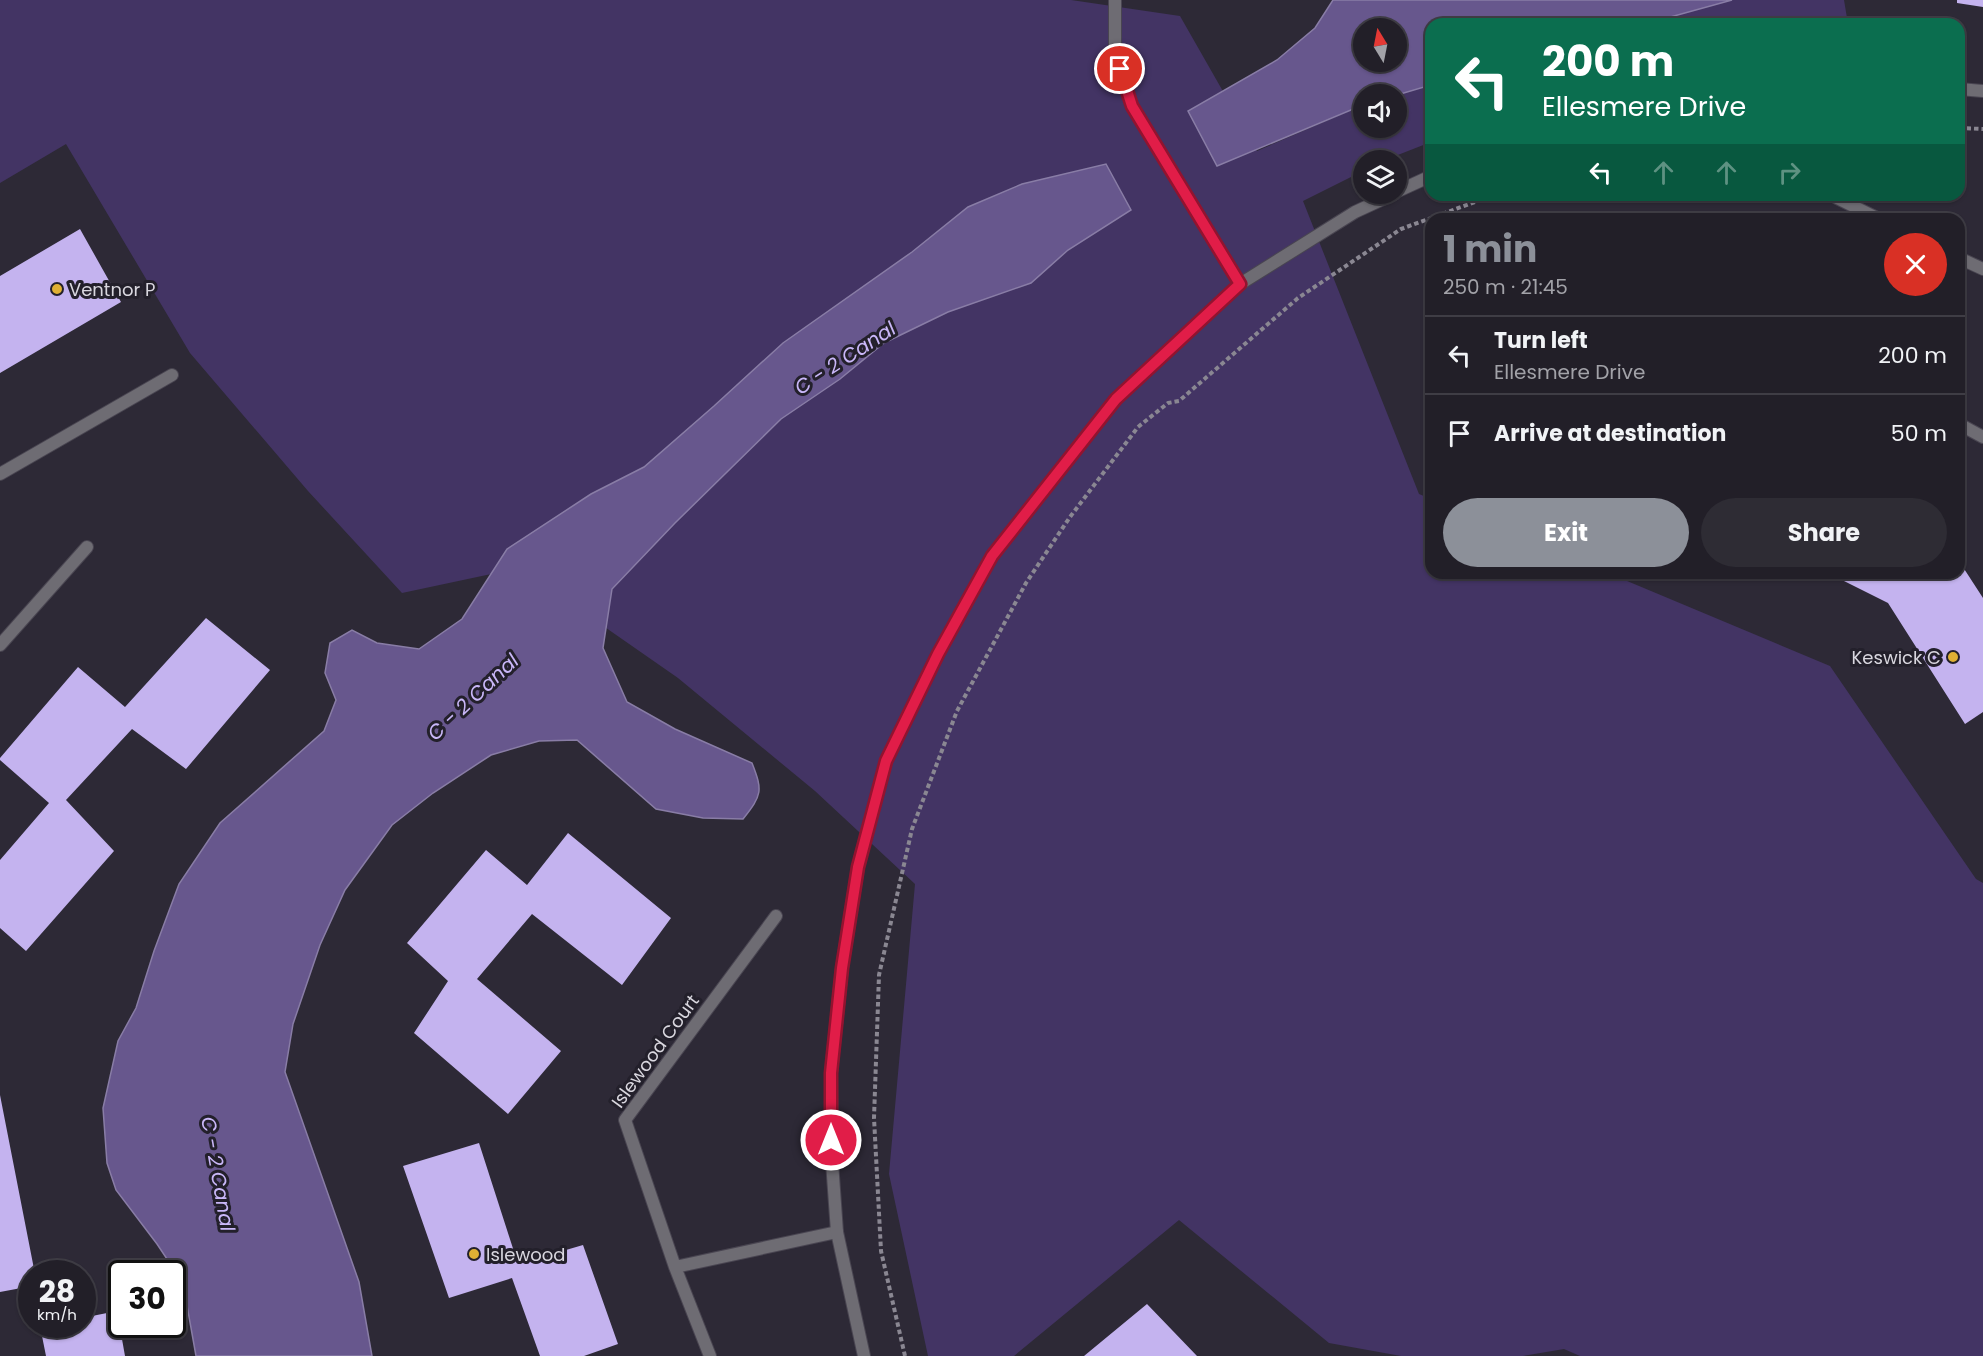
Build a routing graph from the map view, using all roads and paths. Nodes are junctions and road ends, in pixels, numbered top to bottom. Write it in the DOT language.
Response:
graph roads {
  1 [pos="1115,0"];
  2 [pos="1965,90"];
  3 [pos="1983,91"];
  4 [pos="1965,128"];
  5 [pos="1983,129"];
  6 [pos="1425,179"];
  7 [pos="1407,187"];
  8 [pos="1478,201"];
  9 [pos="1843,201"];
  10 [pos="1372,204"];
  11 [pos="1445,213"];
  12 [pos="1868,213"];
  13 [pos="1425,220"];
  14 [pos="1965,261"];
  15 [pos="1983,269"];
  16 [pos="1240,284"];
  17 [pos="172,375"];
  18 [pos="1965,427"];
  19 [pos="1983,437"];
  20 [pos="0,474"];
  21 [pos="87,547"];
  22 [pos="0,645"];
  23 [pos="776,916"];
  24 [pos="837,1232"];
  25 [pos="675,1267"];
  26 [pos="710,1356"];
  27 [pos="864,1356"];
  28 [pos="905,1356"];
  1 -- 16 [label="street"];
  2 -- 3 [label="street"];
  4 -- 5 [label="path"];
  6 -- 7 [label="street"];
  8 -- 11 [label="path"];
  9 -- 12 [label="street"];
  10 -- 16 [label="street"];
  13 -- 28 [label="path"];
  14 -- 15 [label="street"];
  16 -- 24 [label="street"];
  17 -- 20 [label="street"];
  18 -- 19 [label="street"];
  21 -- 22 [label="street"];
  23 -- 25 [label="street, Islewood Court"];
  24 -- 25 [label="street"];
  24 -- 27 [label="street"];
  25 -- 26 [label="street, Islewood Court"];
}
